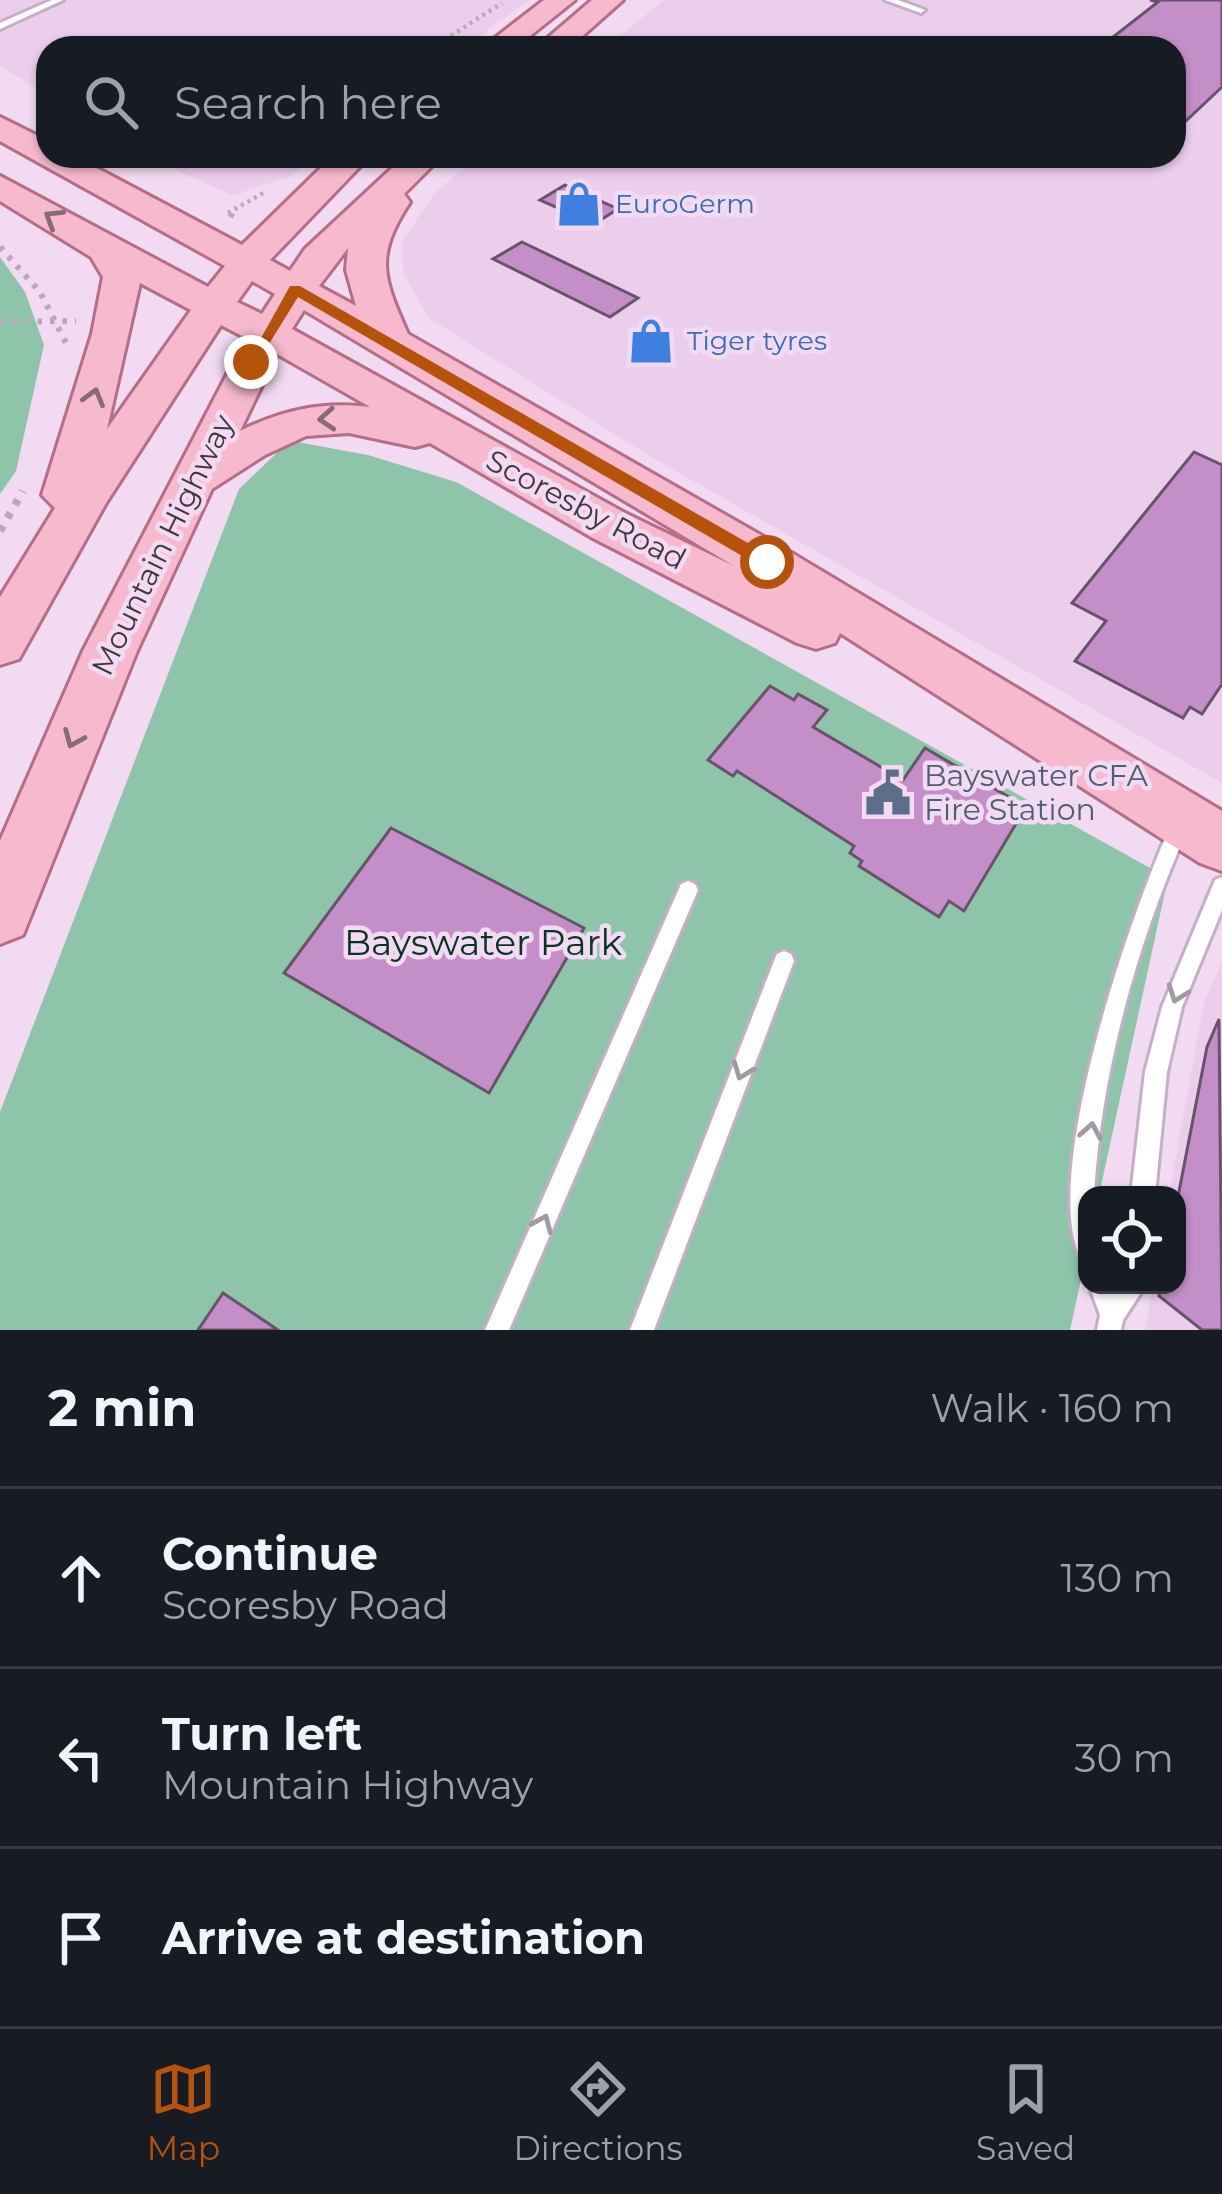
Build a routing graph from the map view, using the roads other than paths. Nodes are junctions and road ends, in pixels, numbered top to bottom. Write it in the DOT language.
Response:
graph roads {
  1 [pos="59,0"];
  2 [pos="561,0"];
  3 [pos="889,0"];
  4 [pos="599,7"];
  5 [pos="921,10"];
  6 [pos="0,26"];
  7 [pos="512,36"];
  8 [pos="546,36"];
  9 [pos="565,36"];
  10 [pos="0,127"];
  11 [pos="36,148"];
  12 [pos="71,168"];
  13 [pos="337,168"];
  14 [pos="412,168"];
  15 [pos="416,168"];
  16 [pos="320,182"];
  17 [pos="0,186"];
  18 [pos="152,213"];
  19 [pos="105,250"];
  20 [pos="248,262"];
  21 [pos="295,289"];
  22 [pos="213,308"];
  23 [pos="268,334"];
  24 [pos="391,341"];
  25 [pos="480,452"];
  26 [pos="193,480"];
  27 [pos="50,549"];
  28 [pos="0,644"];
  29 [pos="1102,773"];
  30 [pos="1202,831"];
  31 [pos="1222,886"];
  32 [pos="688,890"];
  33 [pos="0,914"];
  34 [pos="784,962"];
  35 [pos="1084,1186"];
  36 [pos="1144,1186"];
  37 [pos="1128,1294"];
  38 [pos="1110,1323"];
  39 [pos="497,1330"];
  40 [pos="642,1330"];
  1 -- 6 [label="lane"];
  2 -- 7 [label="main road"];
  3 -- 5 [label="lane"];
  4 -- 8 [label="main road"];
  4 -- 9 [label="main road"];
  10 -- 11 [label="main road, Scoresby Road"];
  12 -- 18 [label="main road, Scoresby Road"];
  13 -- 16 [label="main road"];
  14 -- 21 [label="main road, Mountain Highway"];
  15 -- 24 [label="main road"];
  16 -- 18 [label="main road"];
  16 -- 20 [label="main road"];
  19 -- 17 [label="main road, Scoresby Road, one-way"];
  18 -- 20 [label="main road, Scoresby Road"];
  19 -- 22 [label="main road, Scoresby Road"];
  27 -- 19 [label="main road, one-way"];
  20 -- 21 [label="main road, Scoresby Road"];
  20 -- 22 [label="main road"];
  21 -- 23 [label="main road, Mountain Highway"];
  21 -- 24 [label="main road, Scoresby Road"];
  22 -- 23 [label="main road, Scoresby Road"];
  22 -- 27 [label="main road"];
  23 -- 25 [label="main road, Scoresby Road"];
  23 -- 26 [label="main road, Mountain Highway"];
  24 -- 29 [label="main road, Scoresby Road"];
  25 -- 26 [label="main road, one-way"];
  25 -- 29 [label="main road, Scoresby Road"];
  26 -- 33 [label="main road, Mountain Highway, one-way"];
  27 -- 28 [label="main road"];
  29 -- 30 [label="main road, Scoresby Road"];
  35 -- 30 [label="lane, one-way"];
  31 -- 36 [label="lane, one-way"];
  39 -- 32 [label="lane, one-way"];
  34 -- 40 [label="lane, one-way"];
  37 -- 38 [label="lane"];
}
